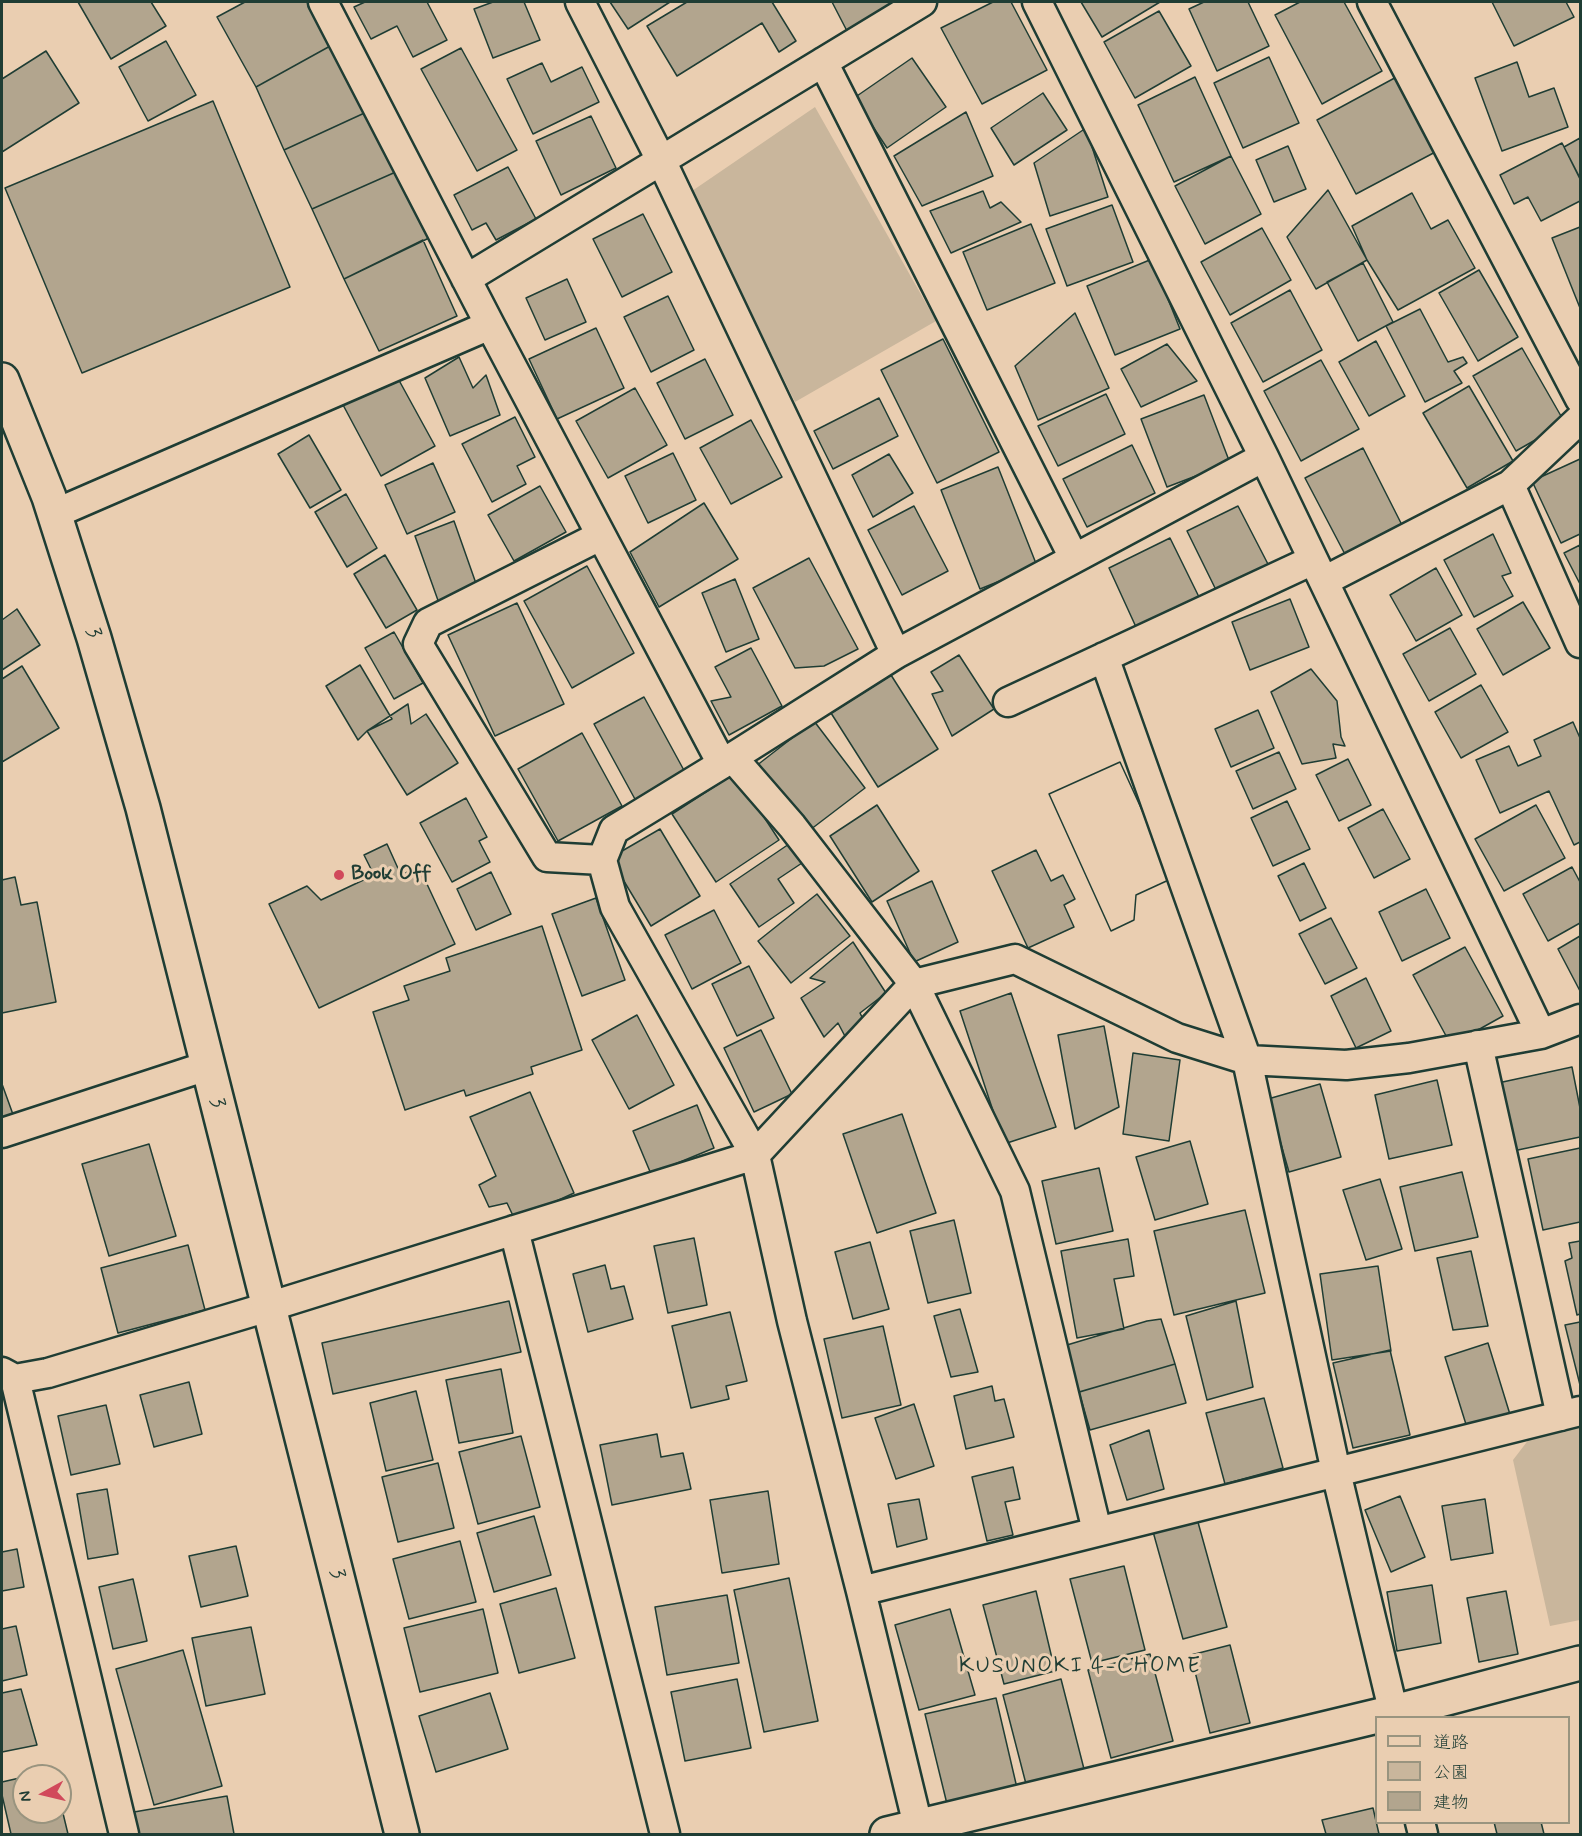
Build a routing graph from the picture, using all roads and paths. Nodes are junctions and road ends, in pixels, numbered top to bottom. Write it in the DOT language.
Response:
graph roads {
  1 [pos="323,2"];
  2 [pos="580,2"];
  3 [pos="922,2"];
  4 [pos="1037,2"];
  5 [pos="1372,2"];
  6 [pos="823,62"];
  7 [pos="661,160"];
  8 [pos="466,279"];
  9 [pos="490,325"];
  10 [pos="2,380"];
  11 [pos="1581,399"];
  12 [pos="1581,419"];
  13 [pos="1264,457"];
  14 [pos="1510,485"];
  15 [pos="54,514"];
  16 [pos="600,536"];
  17 [pos="1074,558"];
  18 [pos="1318,571"];
  19 [pos="1581,643"];
  20 [pos="896,654"];
  21 [pos="1104,657"];
  22 [pos="1008,702"];
  23 [pos="727,761"];
  24 [pos="602,860"];
  25 [pos="914,984"];
  26 [pos="1581,1019"];
  27 [pos="1541,1034"];
  28 [pos="1478,1045"];
  29 [pos="1248,1060"];
  30 [pos="207,1066"];
  31 [pos="2,1133"];
  32 [pos="755,1155"];
  33 [pos="514,1230"];
  34 [pos="268,1307"];
  35 [pos="8,1375"];
  36 [pos="1571,1413"];
  37 [pos="1336,1472"];
  38 [pos="1097,1532"];
  39 [pos="861,1591"];
  40 [pos="1581,1663"];
  41 [pos="1394,1715"];
  42 [pos="1375,1720"];
  43 [pos="908,1832"];
  44 [pos="124,1834"];
  45 [pos="402,1834"];
  46 [pos="665,1834"];
  1 -- 8 [label="street"];
  2 -- 7 [label="street"];
  3 -- 6 [label="street"];
  4 -- 13 [label="street"];
  5 -- 11 [label="street"];
  6 -- 7 [label="street"];
  6 -- 17 [label="street"];
  7 -- 8 [label="street"];
  7 -- 20 [label="street"];
  8 -- 9 [label="street"];
  9 -- 15 [label="street"];
  9 -- 16 [label="street"];
  10 -- 15 [label="street, 3"];
  12 -- 14 [label="street"];
  13 -- 17 [label="street"];
  13 -- 18 [label="street"];
  14 -- 18 [label="street"];
  14 -- 19 [label="street"];
  15 -- 30 [label="street, 3"];
  16 -- 23 [label="street"];
  16 -- 24 [label="street"];
  17 -- 20 [label="street"];
  18 -- 21 [label="street"];
  18 -- 27 [label="street"];
  20 -- 23 [label="street"];
  21 -- 22 [label="street"];
  21 -- 29 [label="street"];
  23 -- 24 [label="street"];
  23 -- 25 [label="street"];
  24 -- 32 [label="street"];
  25 -- 29 [label="street"];
  25 -- 32 [label="street"];
  25 -- 38 [label="street"];
  26 -- 27 [label="street"];
  27 -- 28 [label="street"];
  28 -- 29 [label="street"];
  28 -- 36 [label="street"];
  29 -- 37 [label="street"];
  30 -- 31 [label="street"];
  30 -- 34 [label="street, 3"];
  32 -- 33 [label="street"];
  32 -- 39 [label="street"];
  33 -- 34 [label="street"];
  33 -- 46 [label="street"];
  34 -- 35 [label="street"];
  34 -- 45 [label="street, 3"];
  35 -- 44 [label="street"];
  36 -- 37 [label="street"];
  37 -- 38 [label="street"];
  37 -- 41 [label="street"];
  38 -- 39 [label="street"];
  39 -- 43 [label="street"];
  40 -- 41 [label="street"];
  42 -- 43 [label="street"];
}
